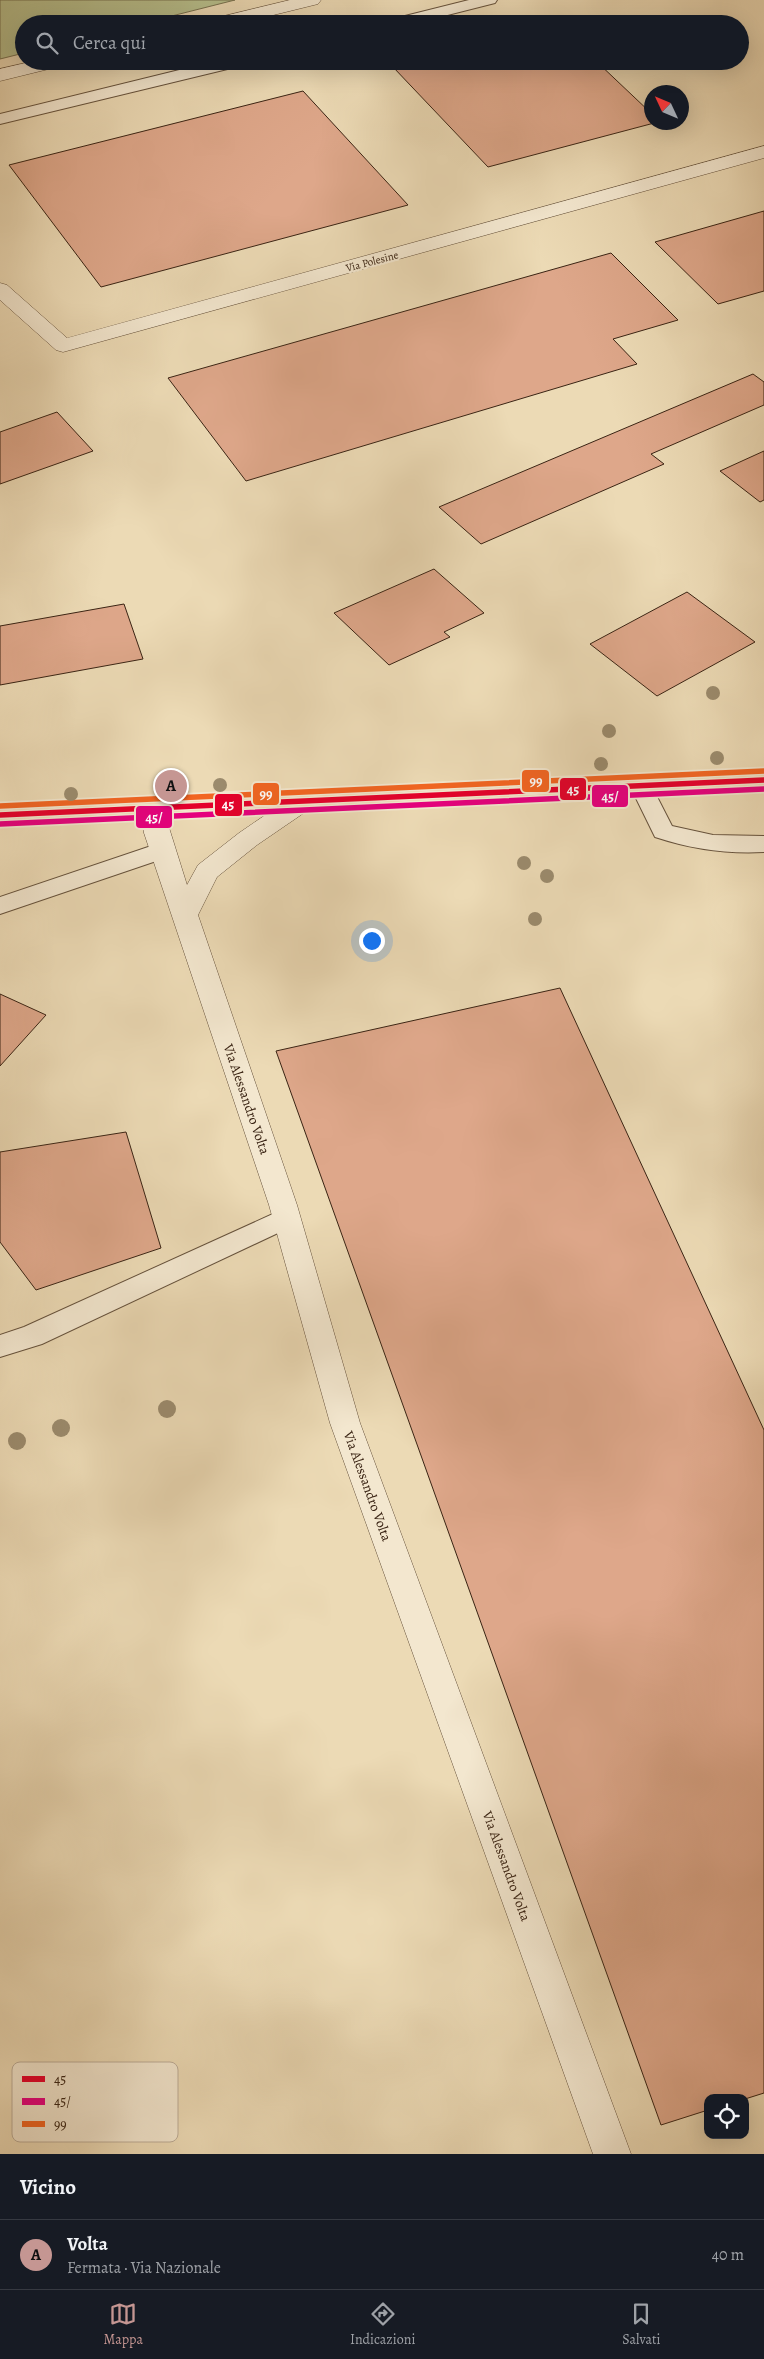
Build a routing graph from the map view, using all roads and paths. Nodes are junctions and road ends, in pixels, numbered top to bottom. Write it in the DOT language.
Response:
graph roads {
  1 [pos="312,0"];
  2 [pos="489,0"];
  3 [pos="251,15"];
  4 [pos="428,15"];
  5 [pos="21,70"];
  6 [pos="201,70"];
  7 [pos="0,75"];
  8 [pos="0,119"];
  9 [pos="764,152"];
  10 [pos="0,289"];
  11 [pos="764,780"];
  12 [pos="641,786"];
  13 [pos="305,800"];
  14 [pos="152,808"];
  15 [pos="0,815"];
  16 [pos="764,844"];
  17 [pos="163,850"];
  18 [pos="0,906"];
  19 [pos="185,915"];
  20 [pos="286,1218"];
  21 [pos="0,1346"];
  22 [pos="612,2154"];
  1 -- 3 [label="street"];
  2 -- 4 [label="lane"];
  5 -- 7 [label="street"];
  6 -- 8 [label="lane"];
  9 -- 10 [label="street, Via Polesine"];
  11 -- 12 [label="main road"];
  12 -- 13 [label="main road"];
  12 -- 16 [label="lane"];
  13 -- 14 [label="main road"];
  13 -- 19 [label="street"];
  14 -- 15 [label="main road"];
  14 -- 17 [label="street, Via Alessandro Volta"];
  17 -- 18 [label="lane"];
  17 -- 19 [label="street, Via Alessandro Volta"];
  19 -- 20 [label="street, Via Alessandro Volta"];
  20 -- 21 [label="lane"];
  20 -- 22 [label="street, Via Alessandro Volta"];
}
